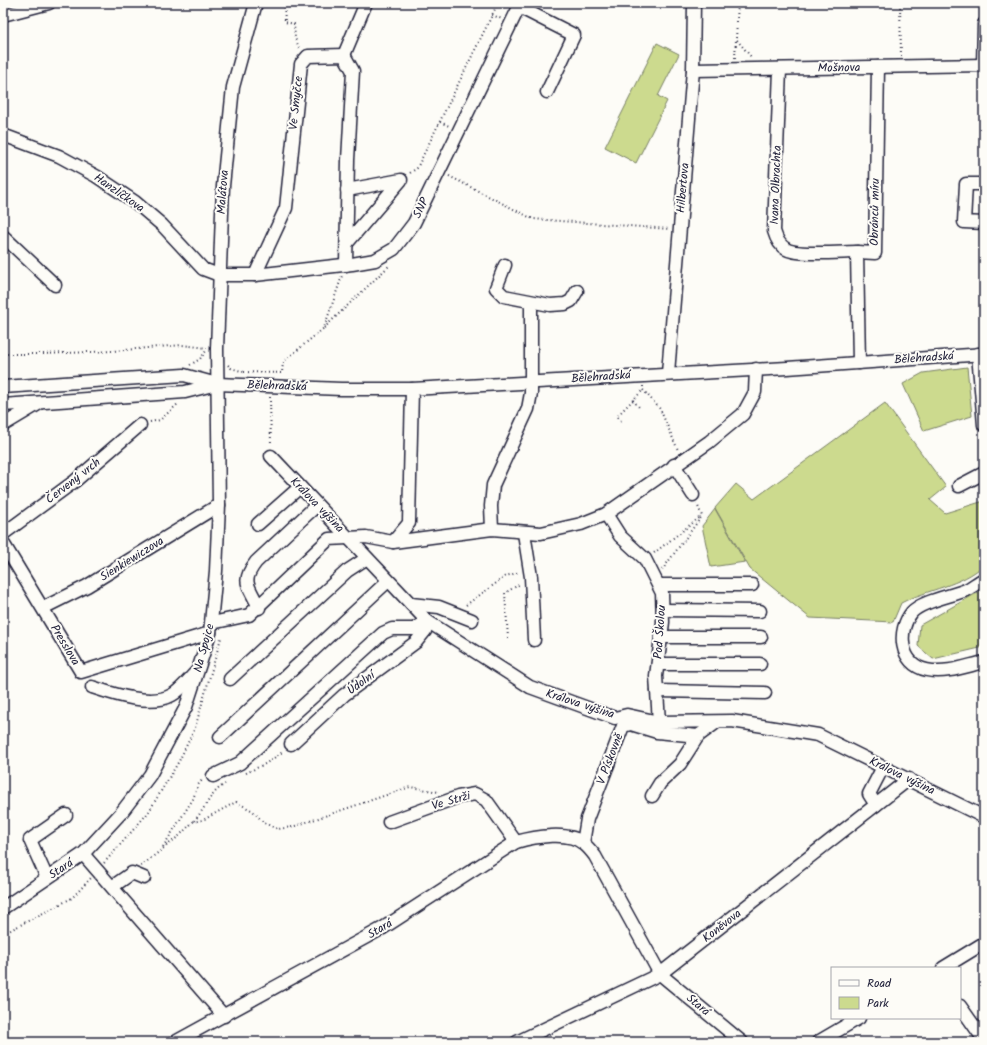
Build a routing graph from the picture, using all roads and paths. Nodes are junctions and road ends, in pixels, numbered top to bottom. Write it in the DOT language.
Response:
graph roads {
  1 [pos="49,3"];
  2 [pos="256,3"];
  3 [pos="284,3"];
  4 [pos="366,3"];
  5 [pos="498,3"];
  6 [pos="694,3"];
  7 [pos="738,3"];
  8 [pos="900,3"];
  9 [pos="520,5"];
  10 [pos="3,14"];
  11 [pos="984,24"];
  12 [pos="295,38"];
  13 [pos="736,40"];
  14 [pos="344,55"];
  15 [pos="984,66"];
  16 [pos="878,67"];
  17 [pos="901,67"];
  18 [pos="761,69"];
  19 [pos="780,69"];
  20 [pos="693,70"];
  21 [pos="735,70"];
  22 [pos="547,92"];
  23 [pos="3,135"];
  24 [pos="417,168"];
  25 [pos="439,171"];
  26 [pos="984,184"];
  27 [pos="347,190"];
  28 [pos="984,223"];
  29 [pos="680,230"];
  30 [pos="3,236"];
  31 [pos="347,243"];
  32 [pos="857,252"];
  33 [pos="346,265"];
  34 [pos="505,265"];
  35 [pos="219,275"];
  36 [pos="255,275"];
  37 [pos="55,284"];
  38 [pos="577,291"];
  39 [pos="531,302"];
  40 [pos="217,349"];
  41 [pos="3,354"];
  42 [pos="981,354"];
  43 [pos="859,363"];
  44 [pos="756,369"];
  45 [pos="668,373"];
  46 [pos="641,375"];
  47 [pos="531,382"];
  48 [pos="217,384"];
  49 [pos="244,385"];
  50 [pos="270,386"];
  51 [pos="3,387"];
  52 [pos="412,389"];
  53 [pos="643,390"];
  54 [pos="185,392"];
  55 [pos="633,400"];
  56 [pos="40,402"];
  57 [pos="3,405"];
  58 [pos="639,406"];
  59 [pos="621,421"];
  60 [pos="3,425"];
  61 [pos="140,425"];
  62 [pos="984,425"];
  63 [pos="271,456"];
  64 [pos="678,463"];
  65 [pos="984,473"];
  66 [pos="959,486"];
  67 [pos="300,487"];
  68 [pos="693,495"];
  69 [pos="317,504"];
  70 [pos="219,505"];
  71 [pos="606,514"];
  72 [pos="702,516"];
  73 [pos="258,524"];
  74 [pos="492,529"];
  75 [pos="524,533"];
  76 [pos="3,534"];
  77 [pos="349,538"];
  78 [pos="394,542"];
  79 [pos="3,543"];
  80 [pos="367,558"];
  81 [pos="645,560"];
  82 [pos="531,573"];
  83 [pos="984,579"];
  84 [pos="388,581"];
  85 [pos="657,582"];
  86 [pos="752,585"];
  87 [pos="411,604"];
  88 [pos="43,608"];
  89 [pos="259,608"];
  90 [pos="663,610"];
  91 [pos="760,611"];
  92 [pos="456,614"];
  93 [pos="472,620"];
  94 [pos="426,621"];
  95 [pos="211,628"];
  96 [pos="761,637"];
  97 [pos="508,638"];
  98 [pos="661,638"];
  99 [pos="534,640"];
  100 [pos="984,662"];
  101 [pos="658,664"];
  102 [pos="760,664"];
  103 [pos="198,670"];
  104 [pos="230,679"];
  105 [pos="92,687"];
  106 [pos="657,691"];
  107 [pos="765,693"];
  108 [pos="659,722"];
  109 [pos="717,722"];
  110 [pos="698,736"];
  111 [pos="220,737"];
  112 [pos="291,744"];
  113 [pos="883,767"];
  114 [pos="244,774"];
  115 [pos="213,776"];
  116 [pos="909,780"];
  117 [pos="226,783"];
  118 [pos="652,796"];
  119 [pos="458,797"];
  120 [pos="876,805"];
  121 [pos="66,815"];
  122 [pos="984,817"];
  123 [pos="193,822"];
  124 [pos="389,822"];
  125 [pos="516,842"];
  126 [pos="584,842"];
  127 [pos="162,848"];
  128 [pos="83,854"];
  129 [pos="132,873"];
  130 [pos="48,878"];
  131 [pos="144,878"];
  132 [pos="112,887"];
  133 [pos="3,908"];
  134 [pos="984,943"];
  135 [pos="945,967"];
  136 [pos="660,974"];
  137 [pos="961,1007"];
  138 [pos="224,1016"];
  139 [pos="857,1019"];
  140 [pos="984,1040"];
  141 [pos="820,1041"];
  142 [pos="175,1042"];
  143 [pos="517,1042"];
  144 [pos="742,1042"];
  1 -- 10 [label="street"];
  2 -- 35 [label="street, Malátova"];
  3 -- 12 [label="path"];
  4 -- 14 [label="street"];
  5 -- 24 [label="path"];
  6 -- 20 [label="street, Hilbertova"];
  7 -- 13 [label="path"];
  8 -- 17 [label="path"];
  9 -- 22 [label="street"];
  9 -- 25 [label="street, SNP"];
  11 -- 15 [label="street"];
  13 -- 18 [label="path"];
  13 -- 21 [label="path"];
  14 -- 27 [label="street"];
  14 -- 36 [label="street, Ve Smyčce"];
  15 -- 17 [label="street, Mošnova"];
  16 -- 17 [label="street, Mošnova"];
  16 -- 19 [label="street, Mošnova"];
  16 -- 32 [label="street, Obránců míru"];
  18 -- 19 [label="street, Mošnova"];
  18 -- 21 [label="street, Mošnova"];
  19 -- 32 [label="street, Ivana Olbrachta"];
  20 -- 21 [label="street, Mošnova"];
  20 -- 29 [label="street, Hilbertova"];
  23 -- 35 [label="street, Hanzlíčkova"];
  25 -- 29 [label="path"];
  25 -- 33 [label="street, SNP"];
  26 -- 28 [label="street"];
  27 -- 31 [label="street"];
  27 -- 31 [label="street"];
  29 -- 45 [label="street, Hilbertova"];
  30 -- 37 [label="street"];
  31 -- 33 [label="street"];
  32 -- 43 [label="street, Obránců míru"];
  33 -- 36 [label="street, SNP"];
  33 -- 49 [label="path"];
  34 -- 39 [label="street"];
  35 -- 36 [label="street, SNP"];
  35 -- 40 [label="street, Malátova"];
  38 -- 39 [label="street"];
  39 -- 47 [label="street"];
  40 -- 41 [label="path"];
  40 -- 48 [label="street, Malátova"];
  42 -- 43 [label="street, Bělehradská"];
  42 -- 62 [label="street"];
  43 -- 44 [label="street, Bělehradská"];
  44 -- 45 [label="street, Bělehradská"];
  44 -- 64 [label="street"];
  45 -- 46 [label="street, Bělehradská"];
  46 -- 47 [label="street, Bělehradská"];
  46 -- 53 [label="path"];
  47 -- 52 [label="street, Bělehradská"];
  47 -- 74 [label="street"];
  48 -- 49 [label="street, Bělehradská"];
  48 -- 51 [label="street, Bělehradská"];
  48 -- 54 [label="street, Bělehradská"];
  48 -- 70 [label="street, Na Spojce"];
  49 -- 50 [label="street, Bělehradská"];
  50 -- 52 [label="street, Bělehradská"];
  50 -- 63 [label="path"];
  52 -- 78 [label="street"];
  53 -- 55 [label="path"];
  53 -- 64 [label="path"];
  54 -- 56 [label="street, Bělehradská"];
  54 -- 61 [label="path"];
  55 -- 58 [label="path"];
  55 -- 59 [label="path"];
  56 -- 57 [label="street, Bělehradská"];
  56 -- 60 [label="street"];
  61 -- 76 [label="street, Červený vrch"];
  63 -- 67 [label="street, Králova výšina"];
  64 -- 68 [label="street"];
  64 -- 71 [label="street"];
  65 -- 66 [label="street"];
  67 -- 69 [label="street, Králova výšina"];
  67 -- 73 [label="street"];
  68 -- 72 [label="path"];
  69 -- 77 [label="street, Králova výšina"];
  69 -- 89 [label="street"];
  70 -- 88 [label="street, Sienkiewiczova"];
  70 -- 95 [label="street, Na Spojce"];
  71 -- 75 [label="street"];
  71 -- 81 [label="street, Pod Školou"];
  72 -- 81 [label="path"];
  72 -- 85 [label="path"];
  74 -- 75 [label="street"];
  74 -- 78 [label="street"];
  75 -- 82 [label="street"];
  77 -- 78 [label="street"];
  77 -- 80 [label="street, Králova výšina"];
  77 -- 89 [label="street"];
  79 -- 88 [label="street, Presslova"];
  80 -- 84 [label="street, Králova výšina"];
  80 -- 104 [label="street"];
  81 -- 85 [label="street, Pod Školou"];
  82 -- 92 [label="path"];
  82 -- 97 [label="path"];
  82 -- 99 [label="street"];
  83 -- 100 [label="street"];
  84 -- 87 [label="street, Králova výšina"];
  84 -- 111 [label="street"];
  85 -- 86 [label="street"];
  85 -- 90 [label="street, Pod Školou"];
  87 -- 92 [label="street"];
  87 -- 94 [label="street, Králova výšina"];
  88 -- 95 [label="street, Presslova"];
  89 -- 95 [label="street"];
  90 -- 91 [label="street"];
  90 -- 98 [label="street, Pod Školou"];
  92 -- 93 [label="street"];
  94 -- 108 [label="street, Králova výšina"];
  94 -- 112 [label="street, Údolní"];
  94 -- 115 [label="street"];
  95 -- 103 [label="street, Na Spojce"];
  96 -- 98 [label="street"];
  98 -- 101 [label="street, Pod Školou"];
  101 -- 102 [label="street"];
  101 -- 106 [label="street, Pod Školou"];
  103 -- 105 [label="street"];
  103 -- 128 [label="street, Na Spojce"];
  106 -- 107 [label="street"];
  106 -- 108 [label="street, Pod Školou"];
  108 -- 109 [label="street, Králova výšina"];
  109 -- 110 [label="street"];
  109 -- 113 [label="street, Králova výšina"];
  110 -- 118 [label="street"];
  110 -- 126 [label="street, V Pískovně"];
  112 -- 114 [label="path"];
  113 -- 116 [label="street, Králova výšina"];
  113 -- 120 [label="street"];
  115 -- 127 [label="path"];
  116 -- 120 [label="street, Koněvova"];
  116 -- 122 [label="street, Králova výšina"];
  117 -- 123 [label="path"];
  119 -- 123 [label="path"];
  119 -- 124 [label="street, Ve Strži"];
  119 -- 125 [label="street, Ve Strži"];
  120 -- 136 [label="street, Koněvova"];
  121 -- 130 [label="street"];
  123 -- 127 [label="path"];
  125 -- 126 [label="street, Stará"];
  125 -- 138 [label="street, Stará"];
  126 -- 136 [label="street, Stará"];
  127 -- 129 [label="path"];
  128 -- 130 [label="street, Stará"];
  128 -- 132 [label="street, Stará"];
  129 -- 131 [label="street"];
  129 -- 132 [label="street"];
  130 -- 133 [label="street, Stará"];
  132 -- 138 [label="street, Stará"];
  134 -- 135 [label="street"];
  136 -- 143 [label="street, Koněvova"];
  136 -- 144 [label="street, Stará"];
  137 -- 140 [label="street"];
  138 -- 142 [label="street"];
  139 -- 141 [label="street"];
}
